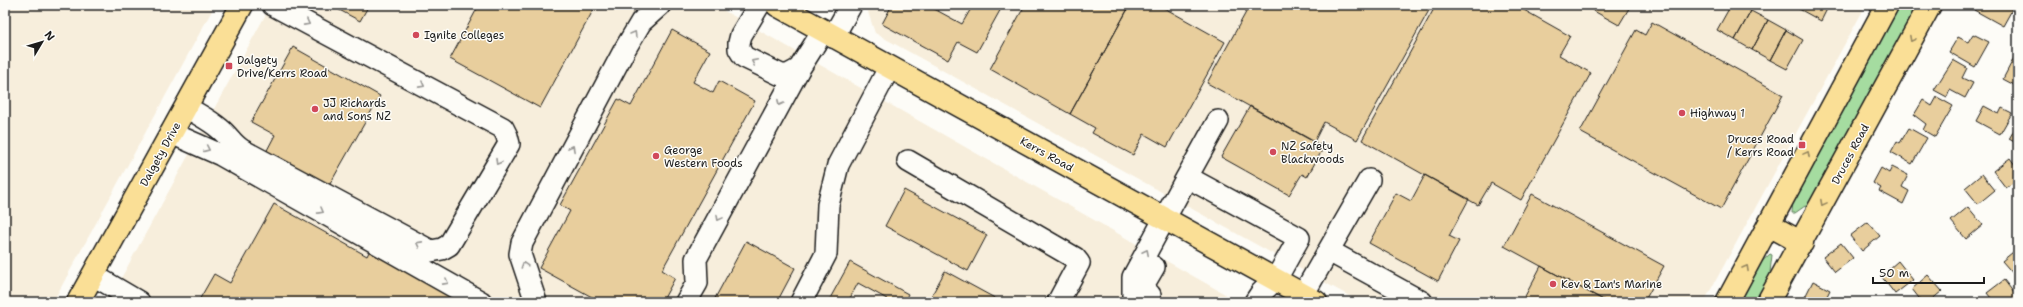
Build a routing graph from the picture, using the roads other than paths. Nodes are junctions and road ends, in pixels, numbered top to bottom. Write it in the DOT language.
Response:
graph roads {
  1 [pos="242,5"];
  2 [pos="273,5"];
  3 [pos="660,5"];
  4 [pos="759,5"];
  5 [pos="777,5"];
  6 [pos="851,5"];
  7 [pos="1887,5"];
  8 [pos="1930,5"];
  9 [pos="828,34"];
  10 [pos="889,68"];
  11 [pos="799,69"];
  12 [pos="186,107"];
  13 [pos="1218,121"];
  14 [pos="171,133"];
  15 [pos="908,161"];
  16 [pos="1187,177"];
  17 [pos="1369,180"];
  18 [pos="1170,222"];
  19 [pos="1769,224"];
  20 [pos="1802,243"];
  21 [pos="1329,251"];
  22 [pos="93,275"];
  23 [pos="1276,279"];
  24 [pos="1142,298"];
  25 [pos="1310,298"];
  26 [pos="78,302"];
  27 [pos="139,302"];
  28 [pos="481,302"];
  29 [pos="536,302"];
  30 [pos="686,302"];
  31 [pos="801,302"];
  32 [pos="1058,302"];
  33 [pos="1255,302"];
  34 [pos="1273,302"];
  35 [pos="1422,302"];
  36 [pos="1727,302"];
  37 [pos="1768,302"];
  1 -- 12 [label="main road, Dalgety Drive"];
  2 -- 12 [label="street, one-way"];
  29 -- 3 [label="street, one-way"];
  11 -- 4 [label="street, one-way"];
  5 -- 9 [label="main road, Kerrs Road"];
  6 -- 9 [label="street"];
  19 -- 7 [label="main road, one-way"];
  8 -- 20 [label="main road, Druces Road, one-way"];
  9 -- 10 [label="main road, Kerrs Road"];
  9 -- 11 [label="street"];
  10 -- 18 [label="main road, Kerrs Road"];
  10 -- 31 [label="street"];
  11 -- 30 [label="street, one-way"];
  12 -- 14 [label="main road, Dalgety Drive"];
  13 -- 16 [label="street"];
  14 -- 22 [label="main road, Dalgety Drive"];
  14 -- 28 [label="street, one-way"];
  15 -- 32 [label="street"];
  16 -- 18 [label="street"];
  16 -- 23 [label="street"];
  17 -- 21 [label="street"];
  18 -- 23 [label="main road, Kerrs Road"];
  18 -- 24 [label="street"];
  19 -- 20 [label="main road"];
  36 -- 19 [label="main road, one-way"];
  20 -- 37 [label="main road, Druces Road"];
  21 -- 25 [label="street"];
  21 -- 35 [label="street"];
  22 -- 26 [label="main road, Dalgety Drive"];
  22 -- 27 [label="street"];
  23 -- 25 [label="main road, Kerrs Road"];
  23 -- 33 [label="street"];
  23 -- 34 [label="street"];
}
